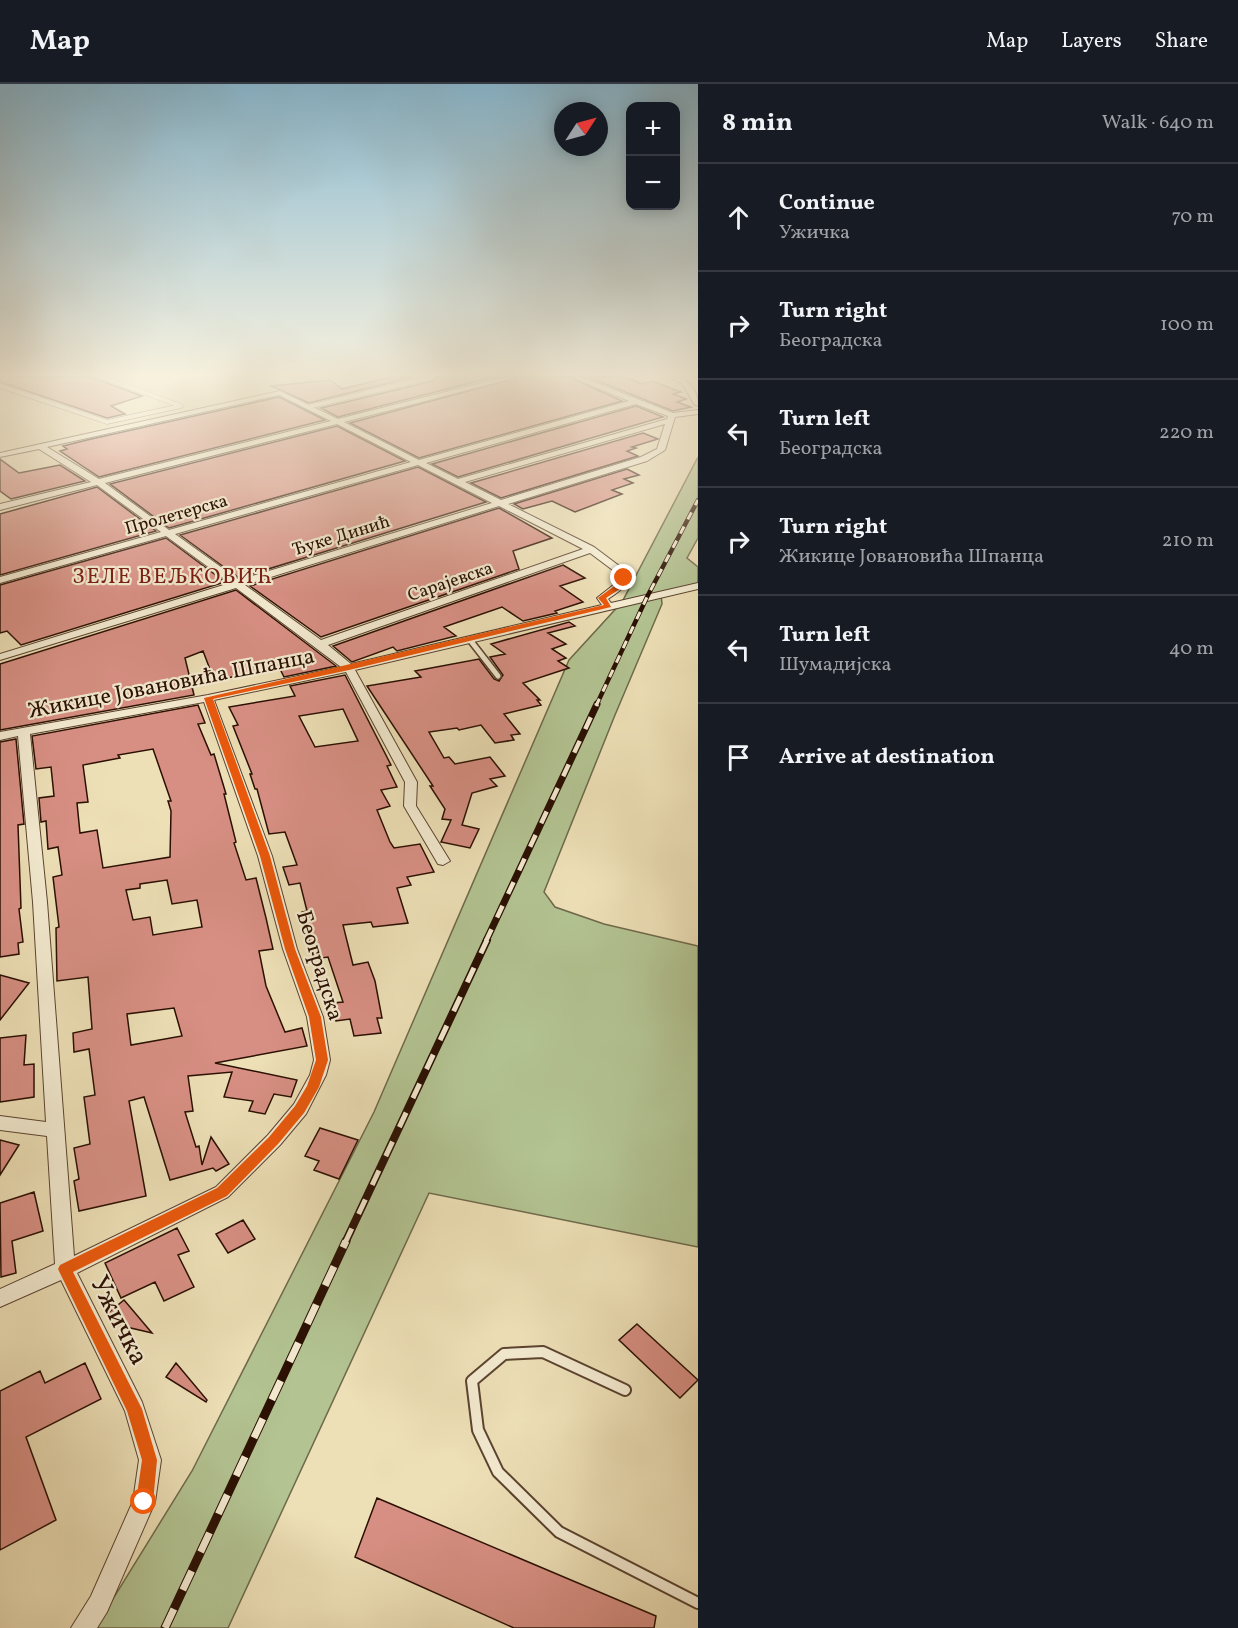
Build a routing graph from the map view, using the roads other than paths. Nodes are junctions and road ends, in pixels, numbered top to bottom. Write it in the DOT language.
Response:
graph roads {
  1 [pos="26,449"];
  2 [pos="45,449"];
  3 [pos="232,449"];
  4 [pos="392,449"];
  5 [pos="464,449"];
  6 [pos="567,449"];
  7 [pos="661,449"];
  8 [pos="0,455"];
  9 [pos="418,462"];
  10 [pos="457,482"];
  11 [pos="99,483"];
  12 [pos="499,503"];
  13 [pos="0,507"];
  14 [pos="169,533"];
  15 [pos="591,549"];
  16 [pos="0,580"];
  17 [pos="237,584"];
  18 [pos="698,586"];
  19 [pos="609,606"];
  20 [pos="470,640"];
  21 [pos="320,644"];
  22 [pos="0,657"];
  23 [pos="349,668"];
  24 [pos="498,676"];
  25 [pos="208,698"];
  26 [pos="24,732"];
  27 [pos="0,736"];
  28 [pos="443,861"];
  29 [pos="0,1123"];
  30 [pos="54,1130"];
  31 [pos="64,1269"];
  32 [pos="0,1298"];
  33 [pos="625,1390"];
  34 [pos="698,1603"];
  35 [pos="83,1628"];
  1 -- 8 [label="street"];
  2 -- 11 [label="street"];
  3 -- 11 [label="street"];
  4 -- 9 [label="street"];
  5 -- 9 [label="street, Пролетерска"];
  6 -- 10 [label="street"];
  7 -- 12 [label="street, Ђуке Динић"];
  9 -- 10 [label="street"];
  9 -- 14 [label="street, Пролетерска"];
  10 -- 12 [label="street"];
  11 -- 13 [label="street"];
  11 -- 14 [label="street"];
  12 -- 15 [label="street"];
  12 -- 17 [label="street, Ђуке Динић"];
  14 -- 16 [label="street, Пролетерска"];
  14 -- 17 [label="street"];
  15 -- 19 [label="street"];
  15 -- 21 [label="street, Сарајевска"];
  17 -- 21 [label="street"];
  17 -- 22 [label="street, Ђуке Динић"];
  18 -- 19 [label="street, Жикице Јовановића Шпанца"];
  19 -- 20 [label="street, Жикице Јовановића Шпанца"];
  20 -- 23 [label="street, Жикице Јовановића Шпанца"];
  20 -- 24 [label="lane"];
  21 -- 23 [label="street"];
  23 -- 25 [label="street, Жикице Јовановића Шпанца"];
  23 -- 28 [label="street, Жикице Јовановића Шпанца"];
  25 -- 26 [label="street, Жикице Јовановића Шпанца"];
  25 -- 31 [label="street, Београдска"];
  26 -- 27 [label="street, Жикице Јовановића Шпанца"];
  26 -- 30 [label="street, Ужичка"];
  29 -- 30 [label="street"];
  30 -- 31 [label="street, Ужичка"];
  31 -- 32 [label="street, Београдска"];
  31 -- 35 [label="street, Ужичка"];
  33 -- 34 [label="lane"];
}
